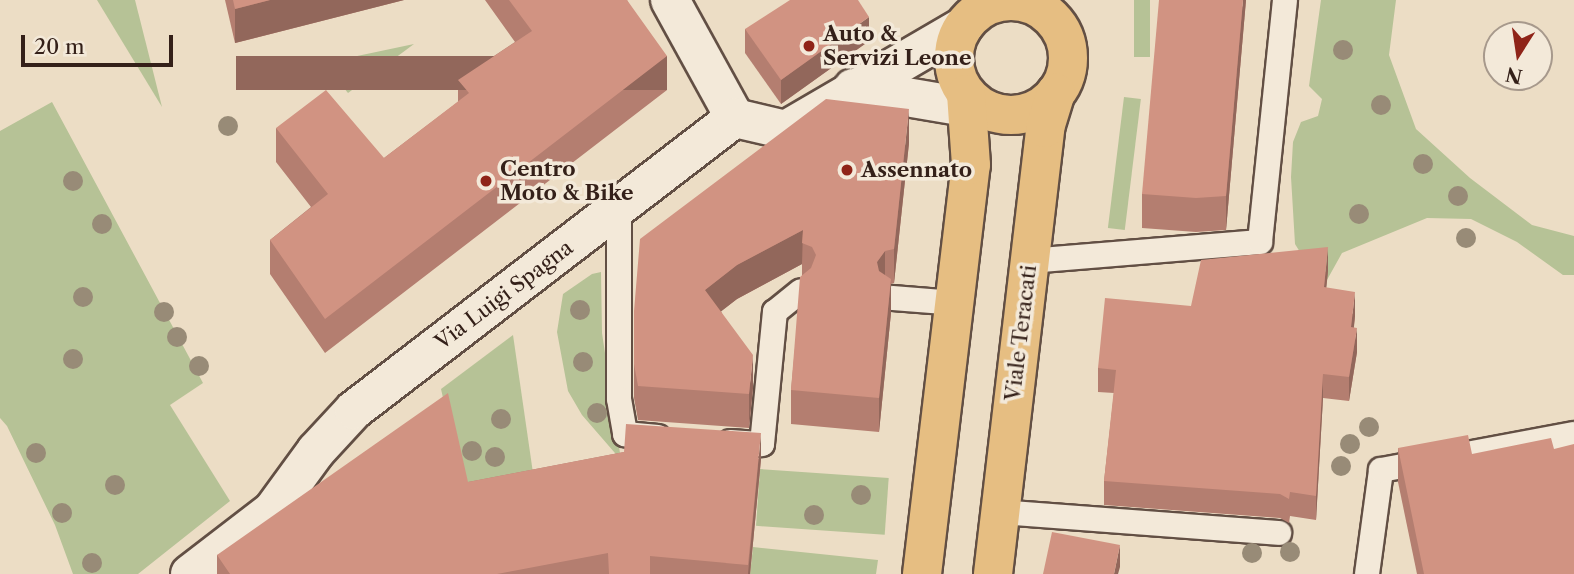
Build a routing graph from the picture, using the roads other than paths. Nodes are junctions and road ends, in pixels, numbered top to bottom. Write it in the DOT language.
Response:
graph roads {
  1 [pos="670,0"];
  2 [pos="1285,0"];
  3 [pos="973,14"];
  4 [pos="1063,17"];
  5 [pos="853,88"];
  6 [pos="1056,93"];
  7 [pos="974,104"];
  8 [pos="735,118"];
  9 [pos="619,207"];
  10 [pos="1030,261"];
  11 [pos="801,291"];
  12 [pos="892,298"];
  13 [pos="955,303"];
  14 [pos="1574,434"];
  15 [pos="680,438"];
  16 [pos="707,440"];
  17 [pos="1000,512"];
  18 [pos="1279,533"];
  19 [pos="190,574"];
  20 [pos="922,574"];
  21 [pos="993,574"];
  22 [pos="1367,574"];
  1 -- 8 [label="street"];
  2 -- 10 [label="lane"];
  3 -- 4 [label="main road"];
  3 -- 5 [label="street"];
  3 -- 7 [label="main road"];
  4 -- 6 [label="main road"];
  5 -- 7 [label="street"];
  5 -- 8 [label="street"];
  6 -- 7 [label="main road"];
  6 -- 10 [label="main road, Viale Teracati"];
  7 -- 13 [label="main road"];
  8 -- 9 [label="street, Via Luigi Spagna"];
  9 -- 15 [label="lane"];
  9 -- 19 [label="street, Via Luigi Spagna"];
  10 -- 17 [label="main road, Viale Teracati"];
  11 -- 16 [label="lane"];
  12 -- 13 [label="lane"];
  13 -- 20 [label="main road"];
  14 -- 22 [label="lane"];
  17 -- 18 [label="lane"];
  17 -- 21 [label="main road, Viale Teracati"];
}
